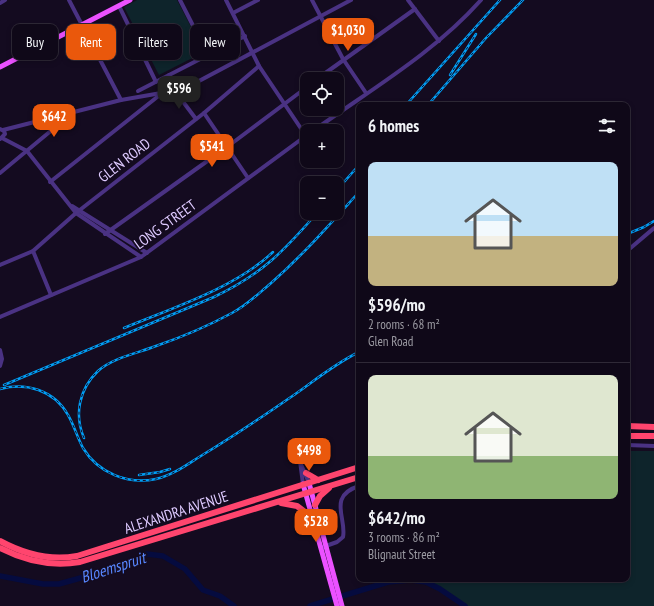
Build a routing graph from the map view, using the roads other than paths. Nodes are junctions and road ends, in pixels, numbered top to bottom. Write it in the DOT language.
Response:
graph roads {
  1 [pos="5,0"];
  2 [pos="69,0"];
  3 [pos="130,0"];
  4 [pos="180,0"];
  5 [pos="226,0"];
  6 [pos="258,0"];
  7 [pos="312,0"];
  8 [pos="351,0"];
  9 [pos="408,0"];
  10 [pos="481,0"];
  11 [pos="0,2"];
  12 [pos="119,6"];
  13 [pos="415,9"];
  14 [pos="233,13"];
  15 [pos="321,16"];
  16 [pos="81,24"];
  17 [pos="84,24"];
  18 [pos="192,24"];
  19 [pos="66,33"];
  20 [pos="245,36"];
  21 [pos="240,39"];
  22 [pos="439,41"];
  23 [pos="253,52"];
  24 [pos="343,59"];
  25 [pos="100,60"];
  26 [pos="198,60"];
  27 [pos="259,66"];
  28 [pos="0,68"];
  29 [pos="327,72"];
  30 [pos="169,75"];
  31 [pos="156,82"];
  32 [pos="138,91"];
  33 [pos="176,91"];
  34 [pos="300,92"];
  35 [pos="366,93"];
  36 [pos="161,94"];
  37 [pos="121,100"];
  38 [pos="285,104"];
  39 [pos="72,113"];
  40 [pos="204,113"];
  41 [pos="196,119"];
  42 [pos="323,124"];
  43 [pos="300,127"];
  44 [pos="1,129"];
  45 [pos="1,138"];
  46 [pos="300,140"];
  47 [pos="227,147"];
  48 [pos="27,151"];
  49 [pos="0,173"];
  50 [pos="248,178"];
  51 [pos="50,182"];
  52 [pos="78,212"];
  53 [pos="654,228"];
  54 [pos="110,230"];
  55 [pos="105,234"];
  56 [pos="630,248"];
  57 [pos="33,251"];
  58 [pos="146,253"];
  59 [pos="141,257"];
  60 [pos="0,266"];
  61 [pos="51,295"];
  62 [pos="0,317"];
  63 [pos="0,350"];
  64 [pos="0,366"];
  65 [pos="630,426"];
  66 [pos="654,427"];
  67 [pos="630,436"];
  68 [pos="654,436"];
  69 [pos="630,445"];
  70 [pos="654,446"];
  71 [pos="356,468"];
  72 [pos="306,473"];
  73 [pos="356,478"];
  74 [pos="319,480"];
  75 [pos="339,483"];
  76 [pos="306,484"];
  77 [pos="356,488"];
  78 [pos="308,493"];
  79 [pos="278,502"];
  80 [pos="315,505"];
  81 [pos="313,518"];
  82 [pos="0,541"];
  83 [pos="323,547"];
  84 [pos="2,550"];
  85 [pos="339,605"];
  1 -- 11 [label="street"];
  2 -- 16 [label="street"];
  3 -- 12 [label="main road"];
  4 -- 18 [label="street"];
  5 -- 14 [label="street"];
  6 -- 14 [label="street"];
  7 -- 15 [label="street"];
  8 -- 15 [label="street"];
  9 -- 13 [label="street"];
  10 -- 22 [label="street"];
  12 -- 17 [label="main road"];
  12 -- 31 [label="street"];
  13 -- 22 [label="street"];
  13 -- 24 [label="street"];
  14 -- 20 [label="street"];
  15 -- 23 [label="street"];
  15 -- 24 [label="street"];
  19 -- 28 [label="main road"];
  20 -- 21 [label="street"];
  20 -- 23 [label="street"];
  22 -- 35 [label="street"];
  23 -- 27 [label="street"];
  23 -- 33 [label="street"];
  24 -- 29 [label="street"];
  24 -- 35 [label="street"];
  25 -- 37 [label="street"];
  26 -- 30 [label="street"];
  27 -- 38 [label="street"];
  27 -- 40 [label="street, GLEN ROAD"];
  30 -- 31 [label="street"];
  30 -- 33 [label="street"];
  31 -- 32 [label="street"];
  33 -- 36 [label="street"];
  33 -- 41 [label="street"];
  34 -- 38 [label="street"];
  35 -- 42 [label="street"];
  36 -- 37 [label="street"];
  36 -- 51 [label="street"];
  37 -- 39 [label="street"];
  38 -- 43 [label="street"];
  38 -- 47 [label="street"];
  39 -- 44 [label="street"];
  39 -- 48 [label="street"];
  40 -- 41 [label="street, GLEN ROAD"];
  40 -- 47 [label="street"];
  41 -- 52 [label="street, GLEN ROAD"];
  44 -- 45 [label="street"];
  45 -- 48 [label="street"];
  46 -- 50 [label="street, LONG STREET"];
  47 -- 50 [label="street"];
  47 -- 54 [label="street"];
  48 -- 49 [label="street"];
  48 -- 51 [label="street"];
  50 -- 58 [label="street, LONG STREET"];
  51 -- 52 [label="street"];
  52 -- 54 [label="street"];
  52 -- 55 [label="street"];
  52 -- 57 [label="street, GLEN ROAD"];
  53 -- 56 [label="street"];
  54 -- 55 [label="street"];
  54 -- 58 [label="street"];
  55 -- 59 [label="street"];
  57 -- 60 [label="street, GLEN ROAD"];
  57 -- 61 [label="street"];
  58 -- 59 [label="street, LONG STREET"];
  59 -- 61 [label="street, LONG STREET"];
  61 -- 62 [label="street, LONG STREET"];
  63 -- 64 [label="street"];
  65 -- 66 [label="highway"];
  67 -- 68 [label="highway"];
  69 -- 70 [label="street"];
  71 -- 74 [label="highway, ALEXANDRA AVENUE"];
  72 -- 74 [label="highway"];
  72 -- 76 [label="street"];
  72 -- 76 [label="street"];
  73 -- 75 [label="highway, ALEXANDRA AVENUE"];
  74 -- 76 [label="highway, ALEXANDRA AVENUE"];
  75 -- 78 [label="highway, ALEXANDRA AVENUE"];
  75 -- 80 [label="highway"];
  76 -- 78 [label="main road"];
  76 -- 82 [label="highway, ALEXANDRA AVENUE"];
  77 -- 83 [label="street"];
  78 -- 79 [label="highway, ALEXANDRA AVENUE"];
  78 -- 80 [label="main road"];
  78 -- 81 [label="main road"];
  79 -- 81 [label="highway"];
  79 -- 84 [label="highway, ALEXANDRA AVENUE"];
  80 -- 83 [label="main road"];
  81 -- 83 [label="main road"];
  83 -- 85 [label="main road"];
}
